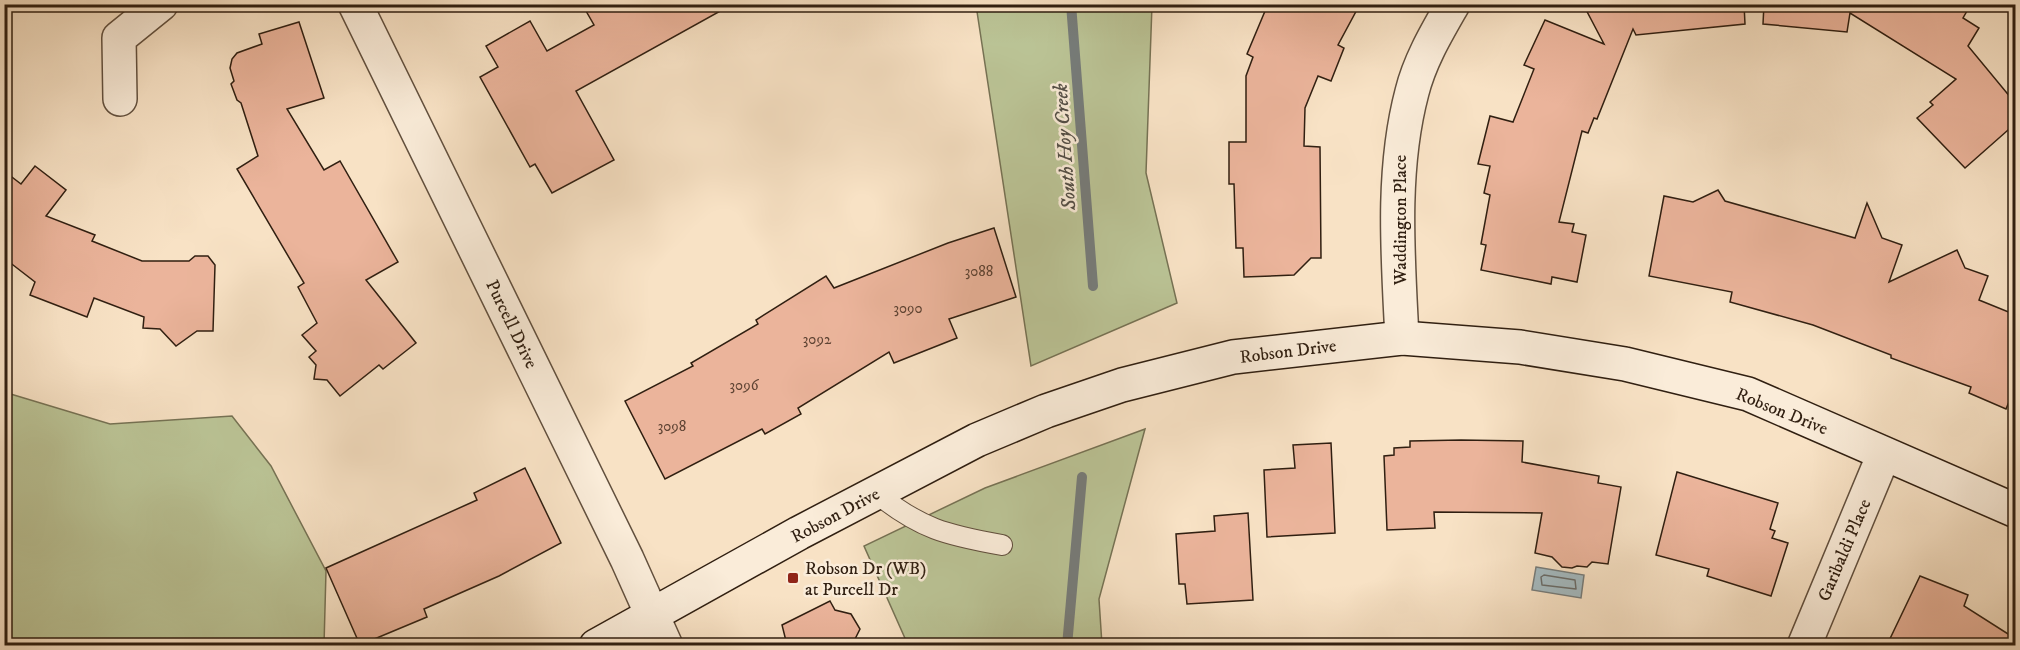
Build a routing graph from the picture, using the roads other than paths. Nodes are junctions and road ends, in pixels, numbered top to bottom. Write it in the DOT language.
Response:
graph roads {
  1 [pos="160,4"];
  2 [pos="355,4"];
  3 [pos="1453,4"];
  4 [pos="120,99"];
  5 [pos="1402,338"];
  6 [pos="1884,454"];
  7 [pos="876,493"];
  8 [pos="2016,511"];
  9 [pos="1002,545"];
  10 [pos="652,615"];
  11 [pos="596,645"];
  12 [pos="666,645"];
  13 [pos="1804,645"];
  1 -- 4 [label="street"];
  2 -- 10 [label="street, Purcell Drive"];
  3 -- 5 [label="street, Waddington Place"];
  5 -- 6 [label="street, Robson Drive"];
  5 -- 7 [label="street, Robson Drive"];
  6 -- 8 [label="street, Robson Drive"];
  6 -- 13 [label="street, Garibaldi Place"];
  7 -- 9 [label="lane"];
  7 -- 10 [label="street, Robson Drive"];
  10 -- 11 [label="street, Robson Drive"];
  10 -- 12 [label="street, Purcell Drive"];
}
